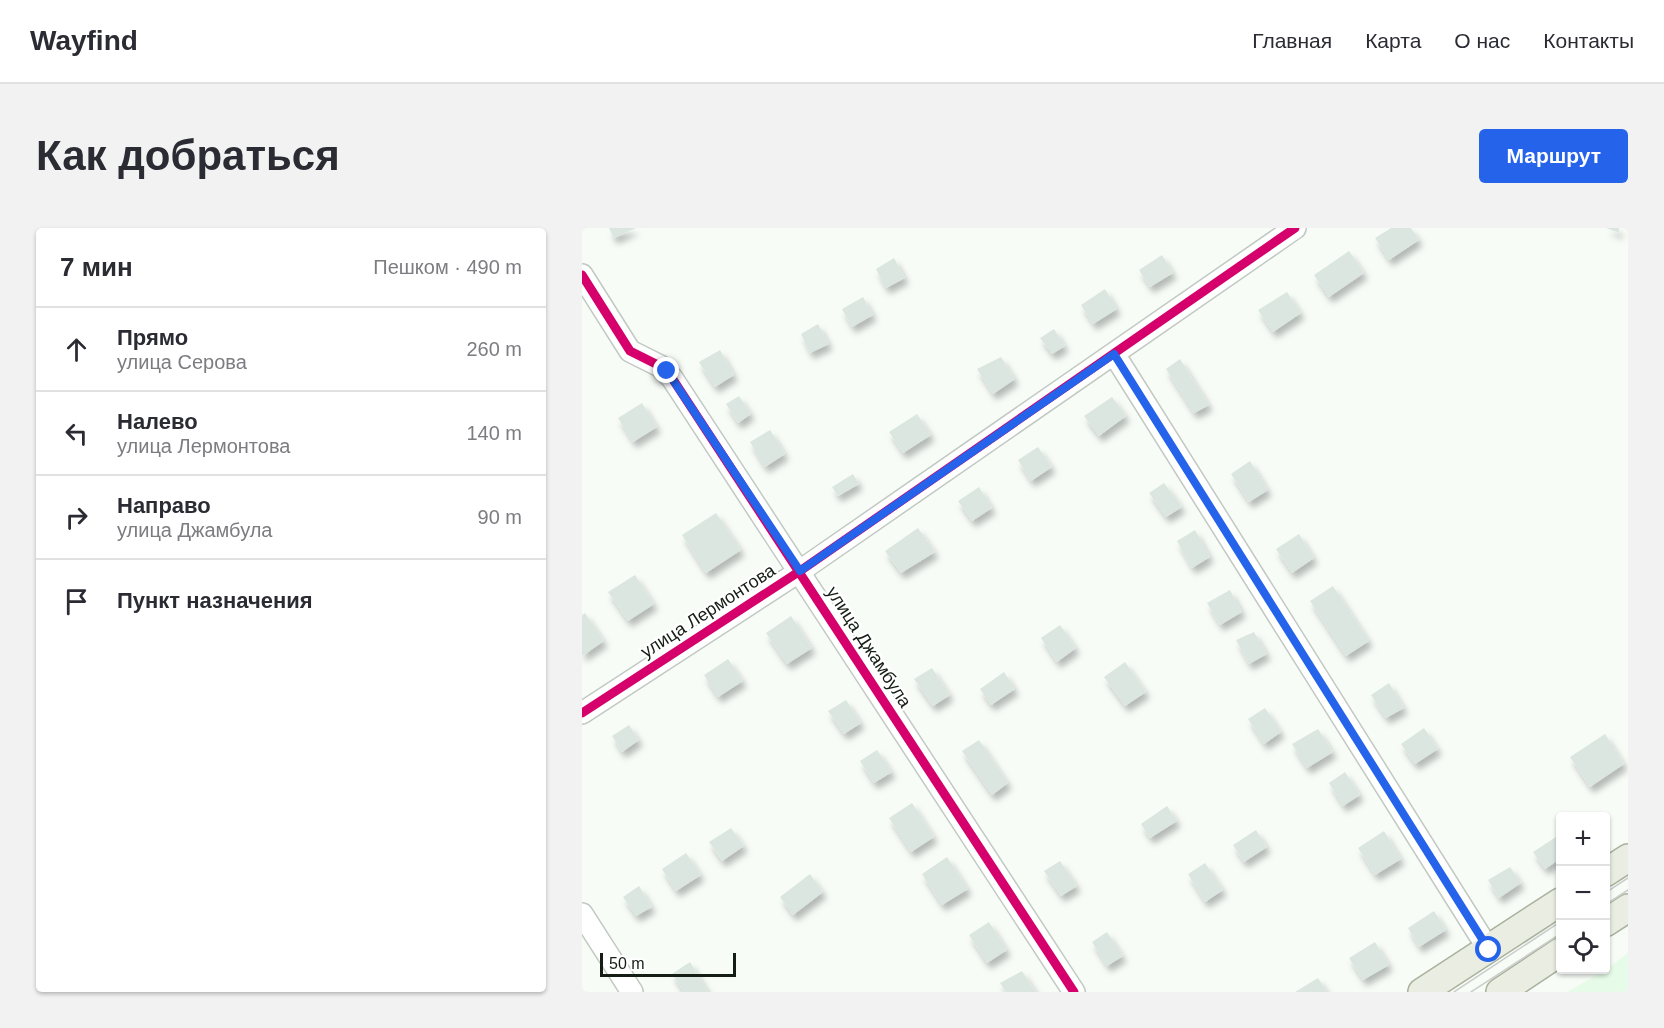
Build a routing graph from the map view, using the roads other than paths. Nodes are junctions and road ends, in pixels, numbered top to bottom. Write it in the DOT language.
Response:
graph roads {
  1 [pos="1295,228"];
  2 [pos="582,275"];
  3 [pos="1114,354"];
  4 [pos="800,571"];
  5 [pos="582,713"];
  6 [pos="1628,858"];
  7 [pos="1610,870"];
  8 [pos="1556,905"];
  9 [pos="1628,908"];
  10 [pos="582,914"];
  11 [pos="1608,920"];
  12 [pos="1489,950"];
  13 [pos="1556,955"];
  14 [pos="632,992"];
  15 [pos="1074,992"];
  16 [pos="1422,992"];
  17 [pos="1500,992"];
  1 -- 3 [label="street, улица Лермонтова"];
  2 -- 4 [label="street, улица Джамбула"];
  3 -- 4 [label="street, улица Лермонтова"];
  3 -- 12 [label="street"];
  4 -- 5 [label="street, улица Лермонтова"];
  4 -- 15 [label="street, улица Джамбула"];
  6 -- 7 [label="main road"];
  8 -- 12 [label="main road"];
  9 -- 11 [label="main road"];
  10 -- 14 [label="street"];
  12 -- 16 [label="main road"];
  13 -- 17 [label="main road"];
}
